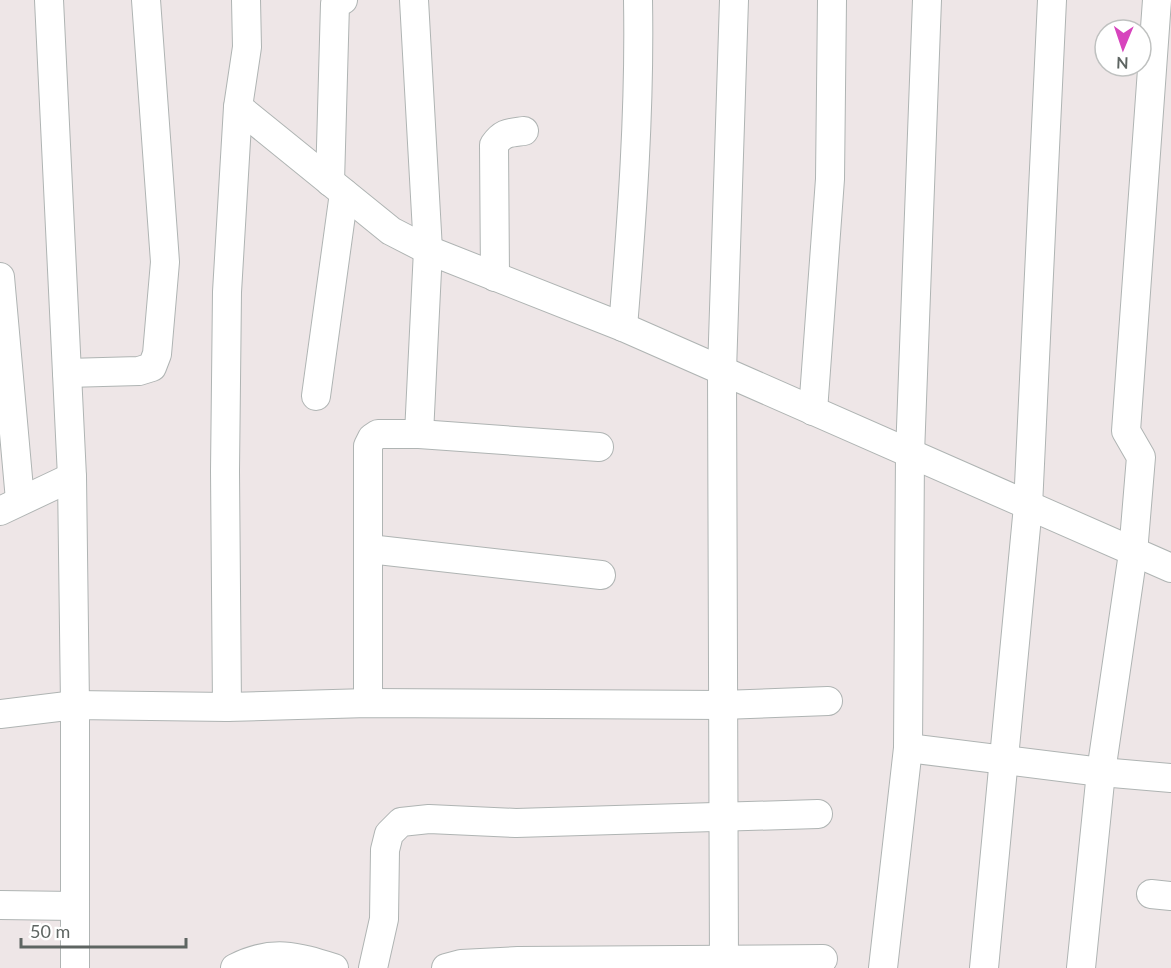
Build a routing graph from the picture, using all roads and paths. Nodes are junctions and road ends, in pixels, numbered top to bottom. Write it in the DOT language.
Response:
graph roads {
  1 [pos="49,0"];
  2 [pos="146,0"];
  3 [pos="246,0"];
  4 [pos="414,0"];
  5 [pos="638,0"];
  6 [pos="734,0"];
  7 [pos="832,0"];
  8 [pos="927,0"];
  9 [pos="1052,0"];
  10 [pos="1157,0"];
  11 [pos="338,1"];
  12 [pos="238,107"];
  13 [pos="524,131"];
  14 [pos="337,187"];
  15 [pos="428,250"];
  16 [pos="0,277"];
  17 [pos="495,277"];
  18 [pos="623,327"];
  19 [pos="722,371"];
  20 [pos="67,374"];
  21 [pos="316,396"];
  22 [pos="813,411"];
  23 [pos="419,434"];
  24 [pos="599,447"];
  25 [pos="910,454"];
  26 [pos="72,477"];
  27 [pos="10,506"];
  28 [pos="1028,506"];
  29 [pos="369,549"];
  30 [pos="1133,553"];
  31 [pos="1171,568"];
  32 [pos="601,575"];
  33 [pos="828,701"];
  34 [pos="368,703"];
  35 [pos="75,705"];
  36 [pos="722,705"];
  37 [pos="227,707"];
  38 [pos="0,714"];
  39 [pos="908,748"];
  40 [pos="1004,759"];
  41 [pos="1101,772"];
  42 [pos="1171,778"];
  43 [pos="818,814"];
  44 [pos="723,816"];
  45 [pos="0,905"];
  46 [pos="75,906"];
  47 [pos="823,959"];
  48 [pos="724,964"];
  49 [pos="75,968"];
  50 [pos="235,968"];
  51 [pos="334,968"];
  52 [pos="373,968"];
  53 [pos="446,968"];
  54 [pos="883,968"];
  55 [pos="984,968"];
  56 [pos="1081,968"];
  1 -- 20 [label="street"];
  2 -- 20 [label="street"];
  3 -- 12 [label="street"];
  4 -- 15 [label="street"];
  5 -- 18 [label="street"];
  6 -- 19 [label="street"];
  7 -- 22 [label="street"];
  8 -- 25 [label="street"];
  9 -- 28 [label="street"];
  10 -- 30 [label="street"];
  11 -- 14 [label="street"];
  12 -- 14 [label="street"];
  12 -- 37 [label="street"];
  13 -- 17 [label="street"];
  14 -- 15 [label="street"];
  14 -- 21 [label="street"];
  15 -- 17 [label="street"];
  15 -- 23 [label="street"];
  16 -- 27 [label="street"];
  17 -- 18 [label="street"];
  18 -- 19 [label="street"];
  19 -- 22 [label="street"];
  19 -- 36 [label="street"];
  20 -- 26 [label="street"];
  22 -- 25 [label="street"];
  23 -- 24 [label="street"];
  23 -- 29 [label="street"];
  25 -- 28 [label="street"];
  25 -- 39 [label="street"];
  26 -- 27 [label="street"];
  26 -- 35 [label="street"];
  28 -- 30 [label="street"];
  28 -- 40 [label="street"];
  29 -- 32 [label="street"];
  29 -- 34 [label="street"];
  30 -- 31 [label="street"];
  30 -- 41 [label="street"];
  33 -- 36 [label="street"];
  34 -- 36 [label="street"];
  34 -- 37 [label="street"];
  35 -- 37 [label="street"];
  35 -- 38 [label="street"];
  35 -- 46 [label="street"];
  36 -- 44 [label="street"];
  39 -- 40 [label="street"];
  39 -- 54 [label="street"];
  40 -- 41 [label="street"];
  40 -- 55 [label="street"];
  41 -- 42 [label="street"];
  41 -- 56 [label="street"];
  43 -- 44 [label="street"];
  44 -- 48 [label="street"];
  44 -- 52 [label="street"];
  45 -- 46 [label="street"];
  46 -- 49 [label="street"];
  47 -- 48 [label="street"];
  48 -- 53 [label="street"];
  50 -- 51 [label="street"];
}
